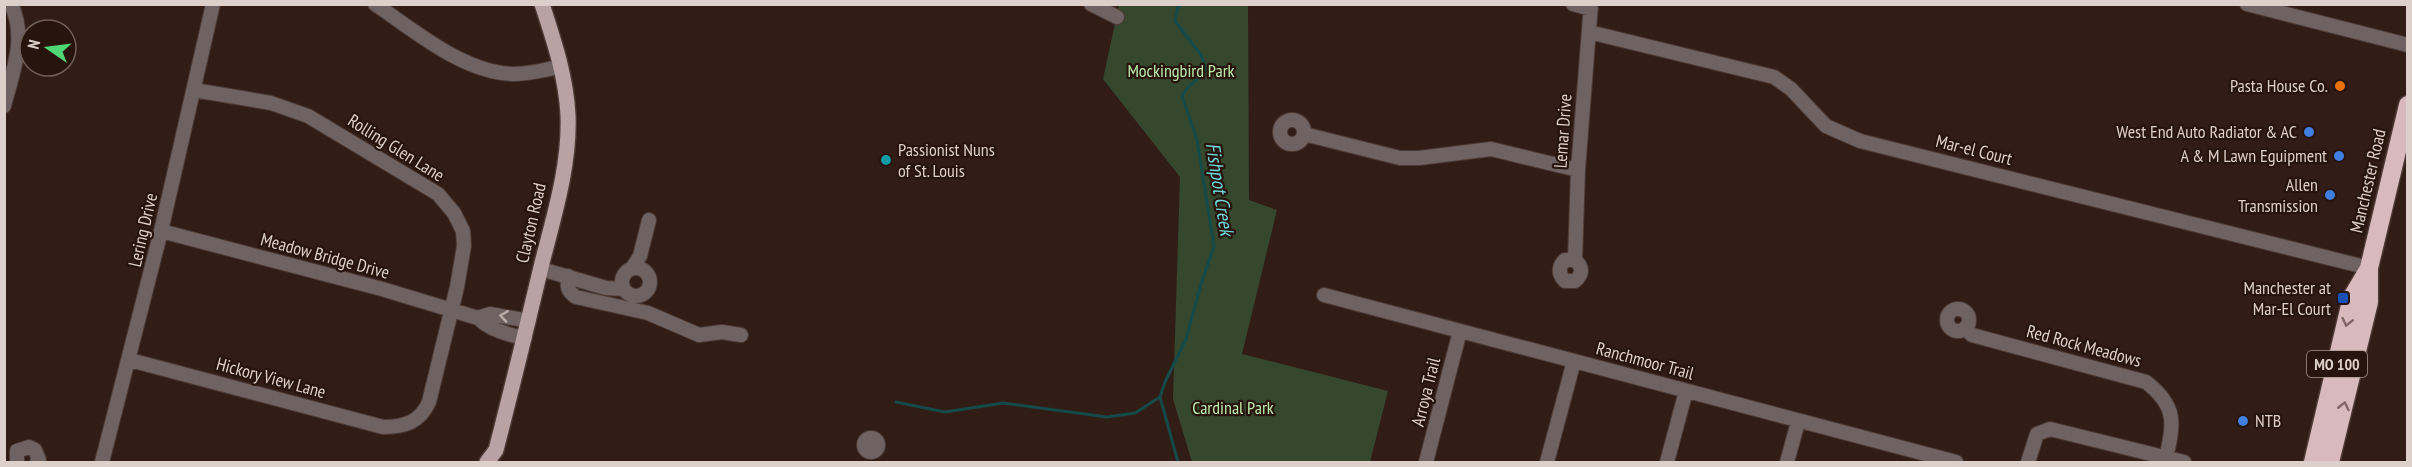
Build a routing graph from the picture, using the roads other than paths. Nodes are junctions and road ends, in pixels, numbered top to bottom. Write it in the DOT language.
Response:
graph roads {
  1 [pos="213,4"];
  2 [pos="375,4"];
  3 [pos="542,4"];
  4 [pos="1091,4"];
  5 [pos="1572,4"];
  6 [pos="2247,4"];
  7 [pos="1591,7"];
  8 [pos="13,9"];
  9 [pos="1117,17"];
  10 [pos="1589,32"];
  11 [pos="2408,45"];
  12 [pos="561,67"];
  13 [pos="194,90"];
  14 [pos="2408,105"];
  15 [pos="4,106"];
  16 [pos="1304,134"];
  17 [pos="1578,170"];
  18 [pos="649,220"];
  19 [pos="161,231"];
  20 [pos="1575,260"];
  21 [pos="633,267"];
  22 [pos="2369,268"];
  23 [pos="541,269"];
  24 [pos="568,276"];
  25 [pos="624,289"];
  26 [pos="1324,295"];
  27 [pos="450,311"];
  28 [pos="478,318"];
  29 [pos="529,321"];
  30 [pos="1965,328"];
  31 [pos="1460,331"];
  32 [pos="741,336"];
  33 [pos="525,338"];
  34 [pos="130,360"];
  35 [pos="1574,361"];
  36 [pos="1686,391"];
  37 [pos="1798,422"];
  38 [pos="403,425"];
  39 [pos="1909,456"];
  40 [pos="494,458"];
  41 [pos="2166,458"];
  42 [pos="17,462"];
  43 [pos="41,462"];
  44 [pos="102,462"];
  45 [pos="1426,462"];
  46 [pos="1547,462"];
  47 [pos="1667,462"];
  48 [pos="1787,462"];
  49 [pos="1956,462"];
  50 [pos="2028,462"];
  51 [pos="2184,462"];
  52 [pos="2313,462"];
  53 [pos="2330,462"];
  1 -- 13 [label="street, Lering Drive"];
  2 -- 12 [label="street"];
  3 -- 12 [label="main road, Clayton Road"];
  4 -- 9 [label="street"];
  5 -- 7 [label="street"];
  6 -- 11 [label="street"];
  7 -- 10 [label="street, Lemar Drive"];
  8 -- 15 [label="street"];
  10 -- 17 [label="street, Lemar Drive"];
  10 -- 22 [label="street, Mar-el Court"];
  12 -- 23 [label="main road, Clayton Road"];
  13 -- 19 [label="street, Lering Drive"];
  13 -- 27 [label="street, Rolling Glen Lane"];
  14 -- 22 [label="highway, Manchester Road / MO 100"];
  16 -- 17 [label="street"];
  17 -- 20 [label="street, Lemar Drive"];
  18 -- 21 [label="street"];
  19 -- 27 [label="street, Meadow Bridge Drive"];
  19 -- 34 [label="street, Lering Drive"];
  21 -- 25 [label="street"];
  21 -- 25 [label="street"];
  22 -- 52 [label="highway, Manchester Road / MO 100, one-way"];
  53 -- 22 [label="highway, Manchester Road / MO 100, one-way"];
  23 -- 24 [label="street"];
  23 -- 29 [label="main road, Clayton Road"];
  24 -- 25 [label="street"];
  24 -- 32 [label="street"];
  26 -- 31 [label="street, Ranchmoor Trail"];
  27 -- 28 [label="street, Meadow Bridge Drive"];
  27 -- 38 [label="street, Rolling Glen Lane"];
  29 -- 28 [label="street, Meadow Bridge Drive, one-way"];
  28 -- 33 [label="street, Meadow Bridge Drive"];
  29 -- 33 [label="main road, Clayton Road"];
  30 -- 41 [label="street, Red Rock Meadows"];
  31 -- 35 [label="street, Ranchmoor Trail"];
  31 -- 45 [label="street, Arroya Trail"];
  33 -- 40 [label="main road, Clayton Road"];
  34 -- 38 [label="street, Hickory View Lane"];
  34 -- 44 [label="street, Lering Drive"];
  35 -- 36 [label="street, Ranchmoor Trail"];
  35 -- 46 [label="street"];
  36 -- 37 [label="street, Ranchmoor Trail"];
  36 -- 47 [label="street"];
  37 -- 39 [label="street, Ranchmoor Trail"];
  37 -- 48 [label="street"];
  39 -- 49 [label="street, Ranchmoor Trail"];
  41 -- 50 [label="street"];
  41 -- 51 [label="street"];
  42 -- 43 [label="street"];
}
